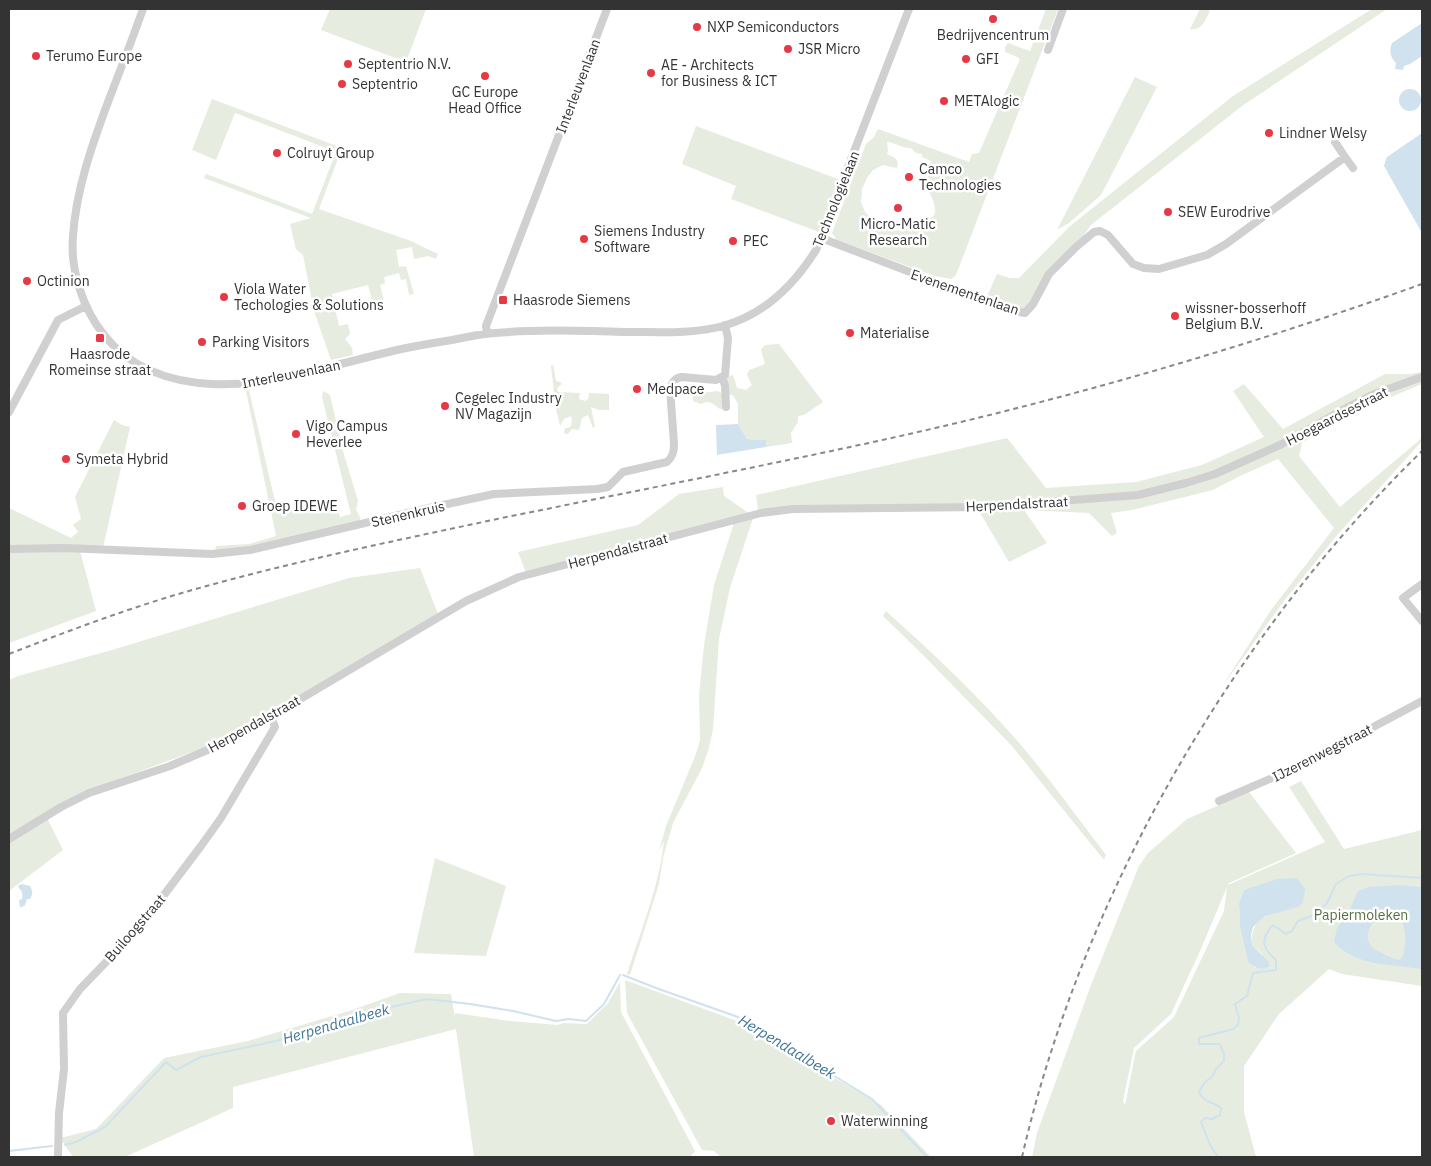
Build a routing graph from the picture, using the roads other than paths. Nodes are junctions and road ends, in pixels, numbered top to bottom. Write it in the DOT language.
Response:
graph roads {
  1 [pos="143,9"];
  2 [pos="607,9"];
  3 [pos="910,9"];
  4 [pos="1063,9"];
  5 [pos="1048,50"];
  6 [pos="1335,142"];
  7 [pos="1345,157"];
  8 [pos="1353,168"];
  9 [pos="821,238"];
  10 [pos="86,306"];
  11 [pos="725,325"];
  12 [pos="487,334"];
  13 [pos="722,378"];
  14 [pos="1422,378"];
  15 [pos="726,407"];
  16 [pos="9,412"];
  17 [pos="1280,444"];
  18 [pos="9,549"];
  19 [pos="1422,584"];
  20 [pos="1422,621"];
  21 [pos="1422,701"];
  22 [pos="271,717"];
  23 [pos="1219,801"];
  24 [pos="9,839"];
  25 [pos="58,1157"];
  1 -- 10 [label="street, Interleuvenlaan"];
  2 -- 12 [label="street, Interleuvenlaan"];
  3 -- 9 [label="street, Technologielaan"];
  4 -- 5 [label="street"];
  6 -- 7 [label="street"];
  7 -- 8 [label="street"];
  7 -- 9 [label="street, Evenementenlaan"];
  9 -- 11 [label="street, Technologielaan"];
  10 -- 12 [label="street, Interleuvenlaan"];
  10 -- 16 [label="street"];
  11 -- 12 [label="street, Technologielaan"];
  11 -- 13 [label="street"];
  13 -- 15 [label="street"];
  13 -- 18 [label="street, Stenenkruis"];
  14 -- 17 [label="street, Hoegaardsestraat"];
  17 -- 22 [label="street, Herpendalstraat"];
  19 -- 20 [label="street"];
  21 -- 23 [label="street, IJzerenwegstraat"];
  22 -- 24 [label="street, Herpendalstraat"];
  22 -- 25 [label="street, Builoogstraat"];
}
